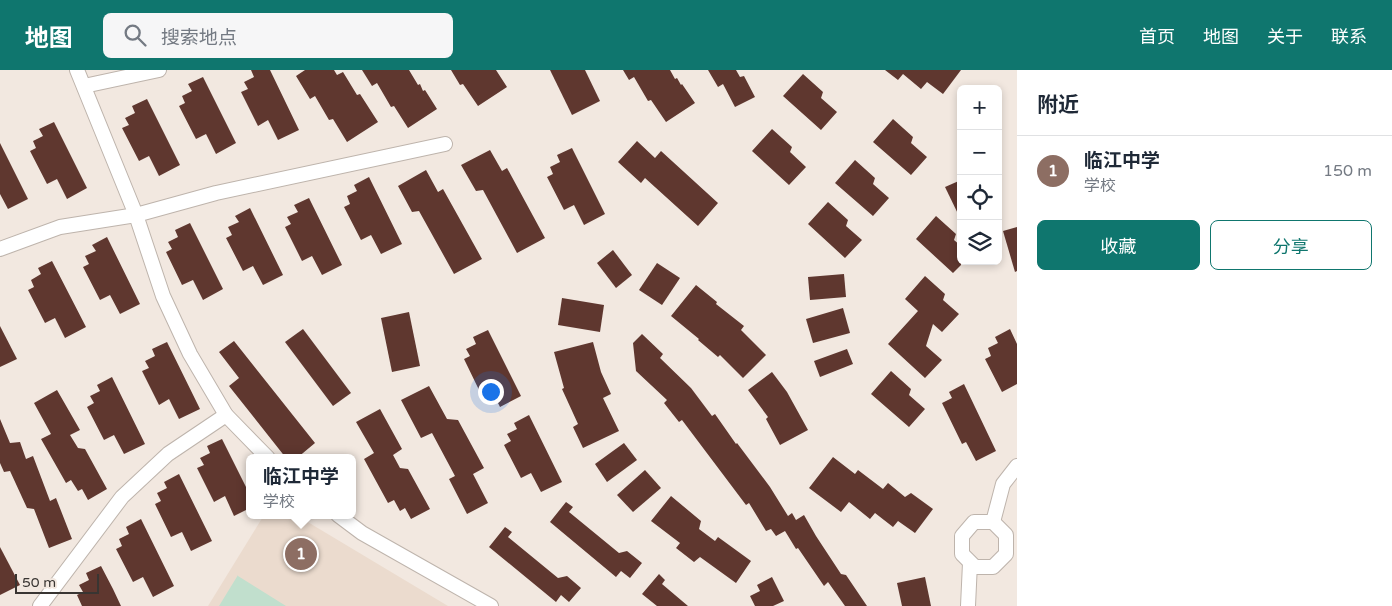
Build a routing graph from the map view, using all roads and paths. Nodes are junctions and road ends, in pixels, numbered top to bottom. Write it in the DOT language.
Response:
graph roads {
  1 [pos="77,70"];
  2 [pos="159,70"];
  3 [pos="84,86"];
  4 [pos="446,144"];
  5 [pos="136,215"];
  6 [pos="0,249"];
  7 [pos="226,415"];
  8 [pos="264,454"];
  9 [pos="1017,466"];
  10 [pos="343,519"];
  11 [pos="993,522"];
  12 [pos="1012,556"];
  13 [pos="970,563"];
  14 [pos="40,606"];
  15 [pos="491,606"];
  16 [pos="968,606"];
  1 -- 3 [label="street"];
  2 -- 3 [label="street"];
  3 -- 5 [label="street"];
  4 -- 5 [label="street"];
  5 -- 6 [label="street"];
  5 -- 7 [label="street"];
  7 -- 8 [label="street"];
  7 -- 14 [label="street"];
  9 -- 11 [label="street"];
  10 -- 15 [label="street"];
  11 -- 12 [label="street"];
  11 -- 13 [label="street"];
  12 -- 13 [label="street"];
  13 -- 16 [label="street"];
}
